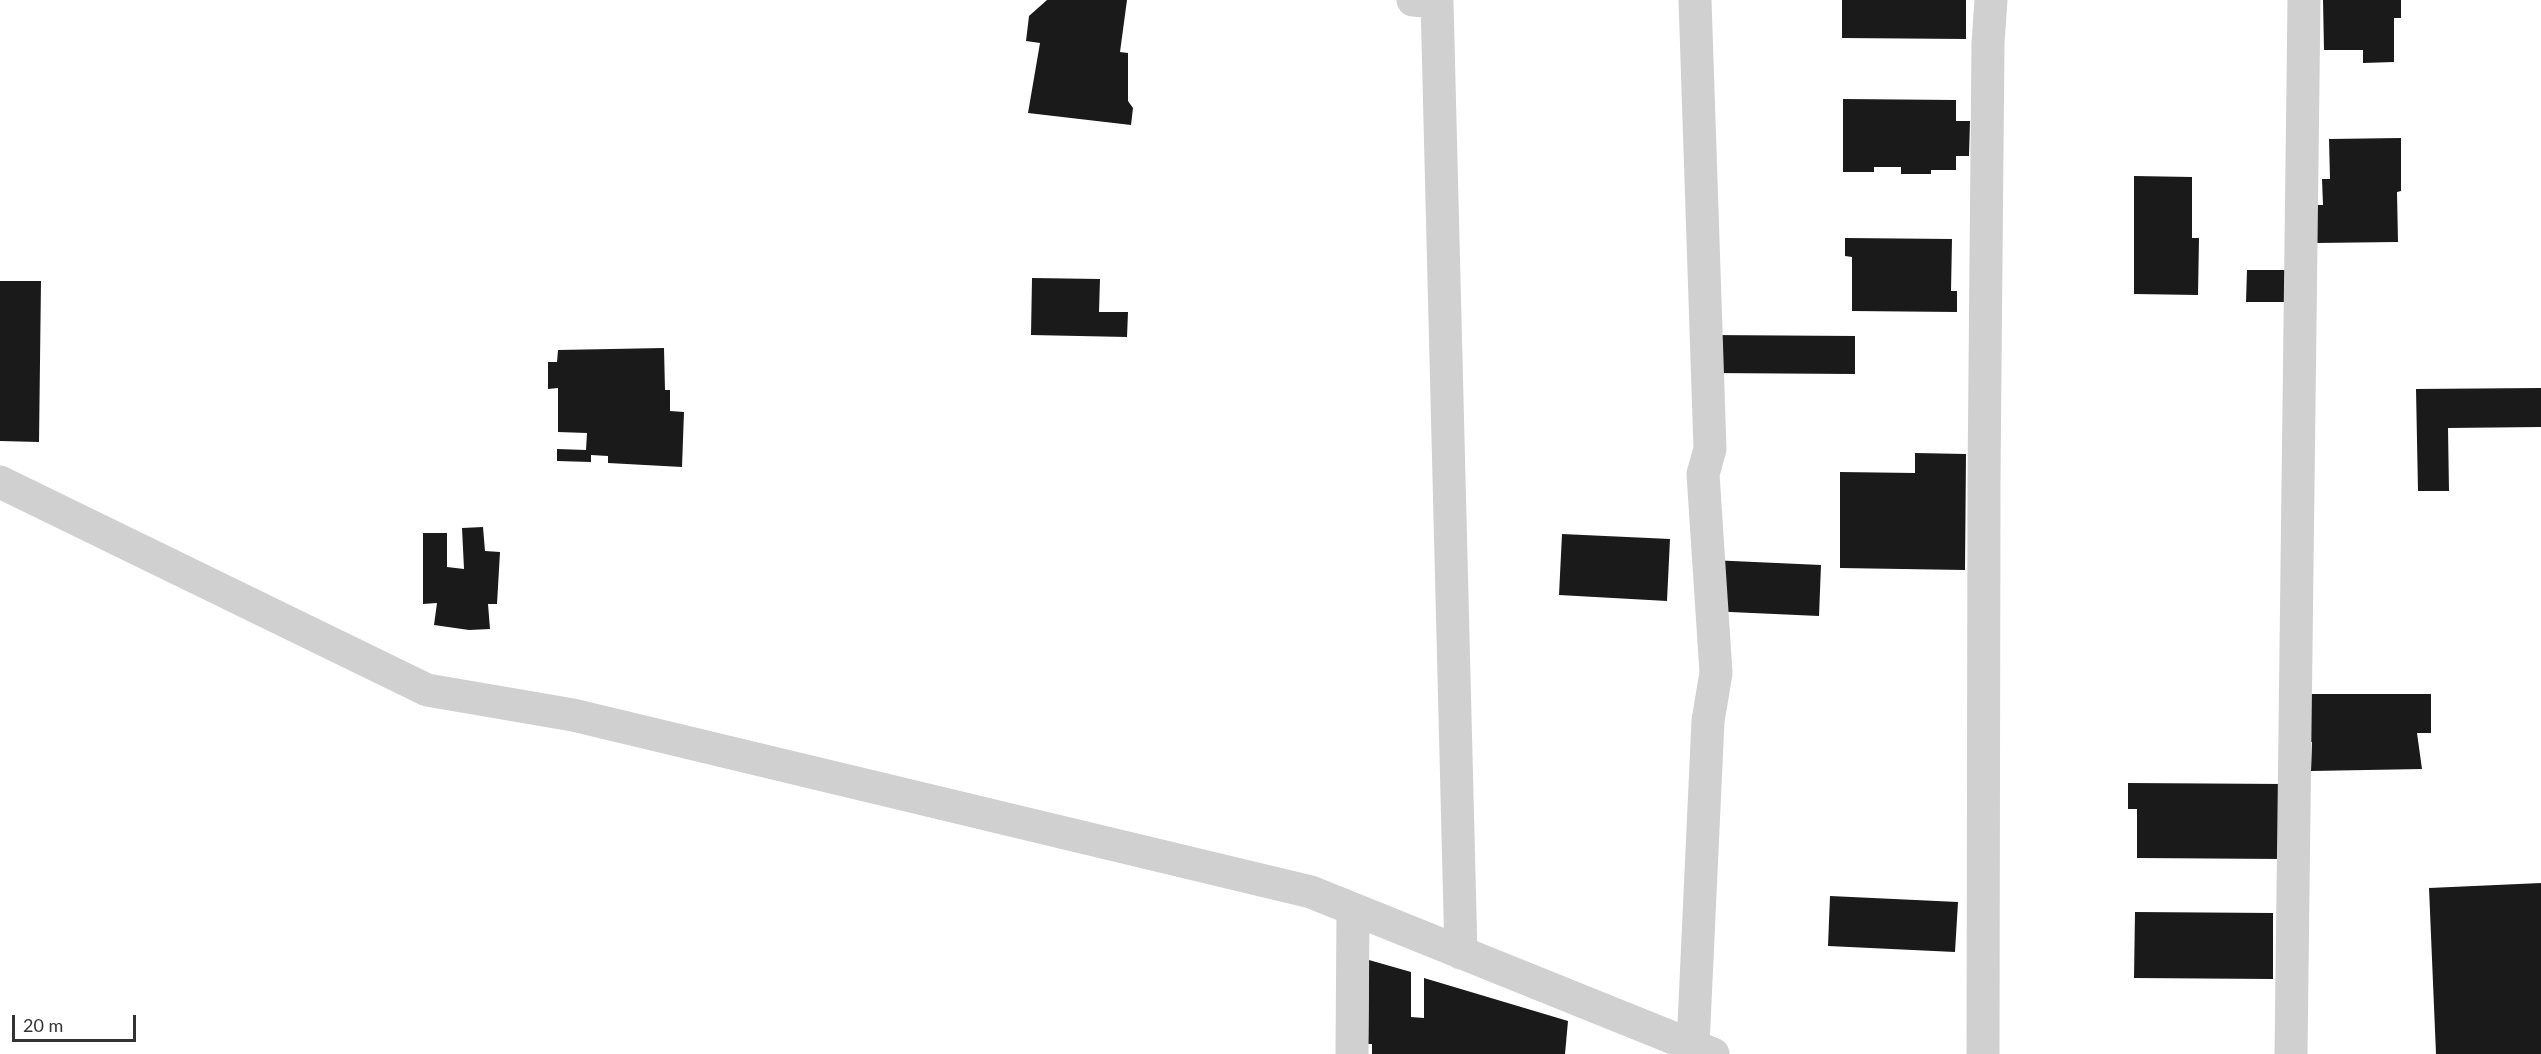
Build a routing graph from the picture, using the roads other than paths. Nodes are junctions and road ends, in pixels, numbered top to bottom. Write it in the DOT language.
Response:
graph roads {
  1 [pos="1413,0"];
  2 [pos="1695,0"];
  3 [pos="1991,0"];
  4 [pos="2304,0"];
  5 [pos="0,482"];
  6 [pos="1353,909"];
  7 [pos="1461,953"];
  8 [pos="1703,1050"];
  9 [pos="1352,1054"];
  10 [pos="1983,1054"];
  11 [pos="2291,1054"];
  1 -- 7 [label="street"];
  2 -- 8 [label="street"];
  3 -- 10 [label="street"];
  4 -- 11 [label="street"];
  5 -- 6 [label="street"];
  6 -- 7 [label="street"];
  6 -- 9 [label="street"];
  7 -- 8 [label="street"];
}
